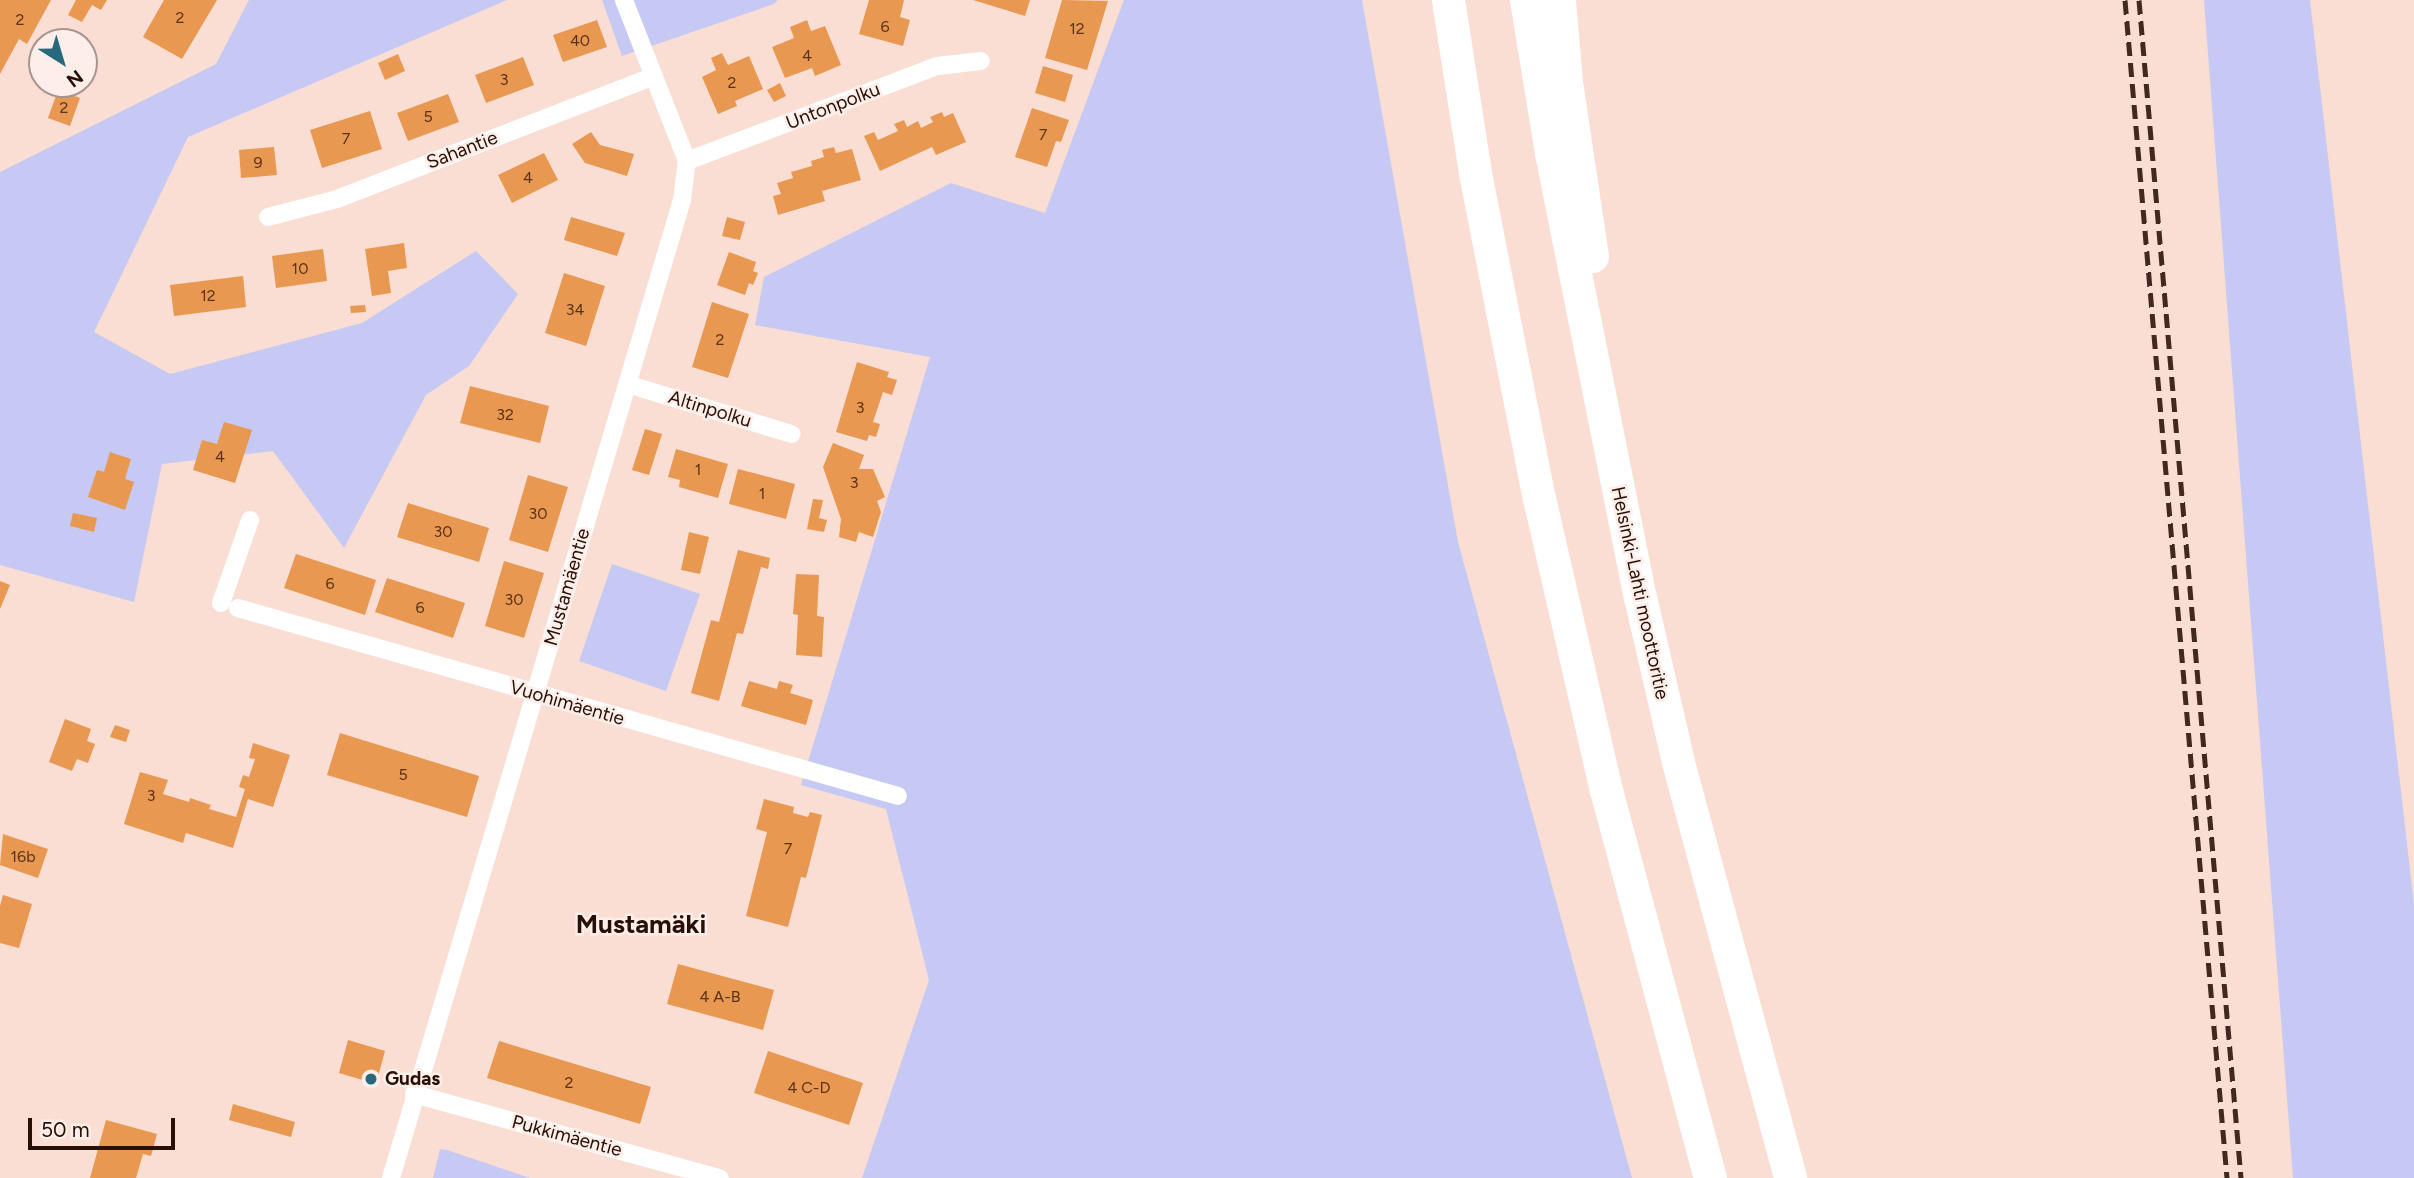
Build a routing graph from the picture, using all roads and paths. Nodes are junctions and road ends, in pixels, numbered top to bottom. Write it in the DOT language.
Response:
graph roads {
  1 [pos="624,0"];
  2 [pos="1437,0"];
  3 [pos="1448,0"];
  4 [pos="1526,0"];
  5 [pos="1559,0"];
  6 [pos="981,61"];
  7 [pos="654,76"];
  8 [pos="687,161"];
  9 [pos="1475,173"];
  10 [pos="268,217"];
  11 [pos="1594,376"];
  12 [pos="627,384"];
  13 [pos="792,434"];
  14 [pos="250,520"];
  15 [pos="535,694"];
  16 [pos="898,796"];
  17 [pos="414,1094"];
  18 [pos="391,1178"];
  19 [pos="720,1178"];
  20 [pos="1710,1178"];
  21 [pos="1790,1178"];
  1 -- 7 [label="street, Mustamäentie"];
  2 -- 9 [label="highway"];
  3 -- 9 [label="highway"];
  4 -- 11 [label="highway, Helsinki-Lahti moottoritie"];
  5 -- 11 [label="highway"];
  6 -- 8 [label="street, Untonpolku"];
  7 -- 8 [label="street, Mustamäentie"];
  7 -- 10 [label="street, Sahantie"];
  8 -- 12 [label="street, Mustamäentie"];
  9 -- 20 [label="highway"];
  11 -- 21 [label="highway, Helsinki-Lahti moottoritie"];
  12 -- 13 [label="street, Altinpolku"];
  12 -- 15 [label="street, Mustamäentie"];
  14 -- 15 [label="street, Vuohimäentie"];
  15 -- 16 [label="street, Vuohimäentie"];
  15 -- 17 [label="street, Mustamäentie"];
  17 -- 18 [label="street, Mustamäentie"];
  17 -- 19 [label="street, Pukkimäentie"];
}
